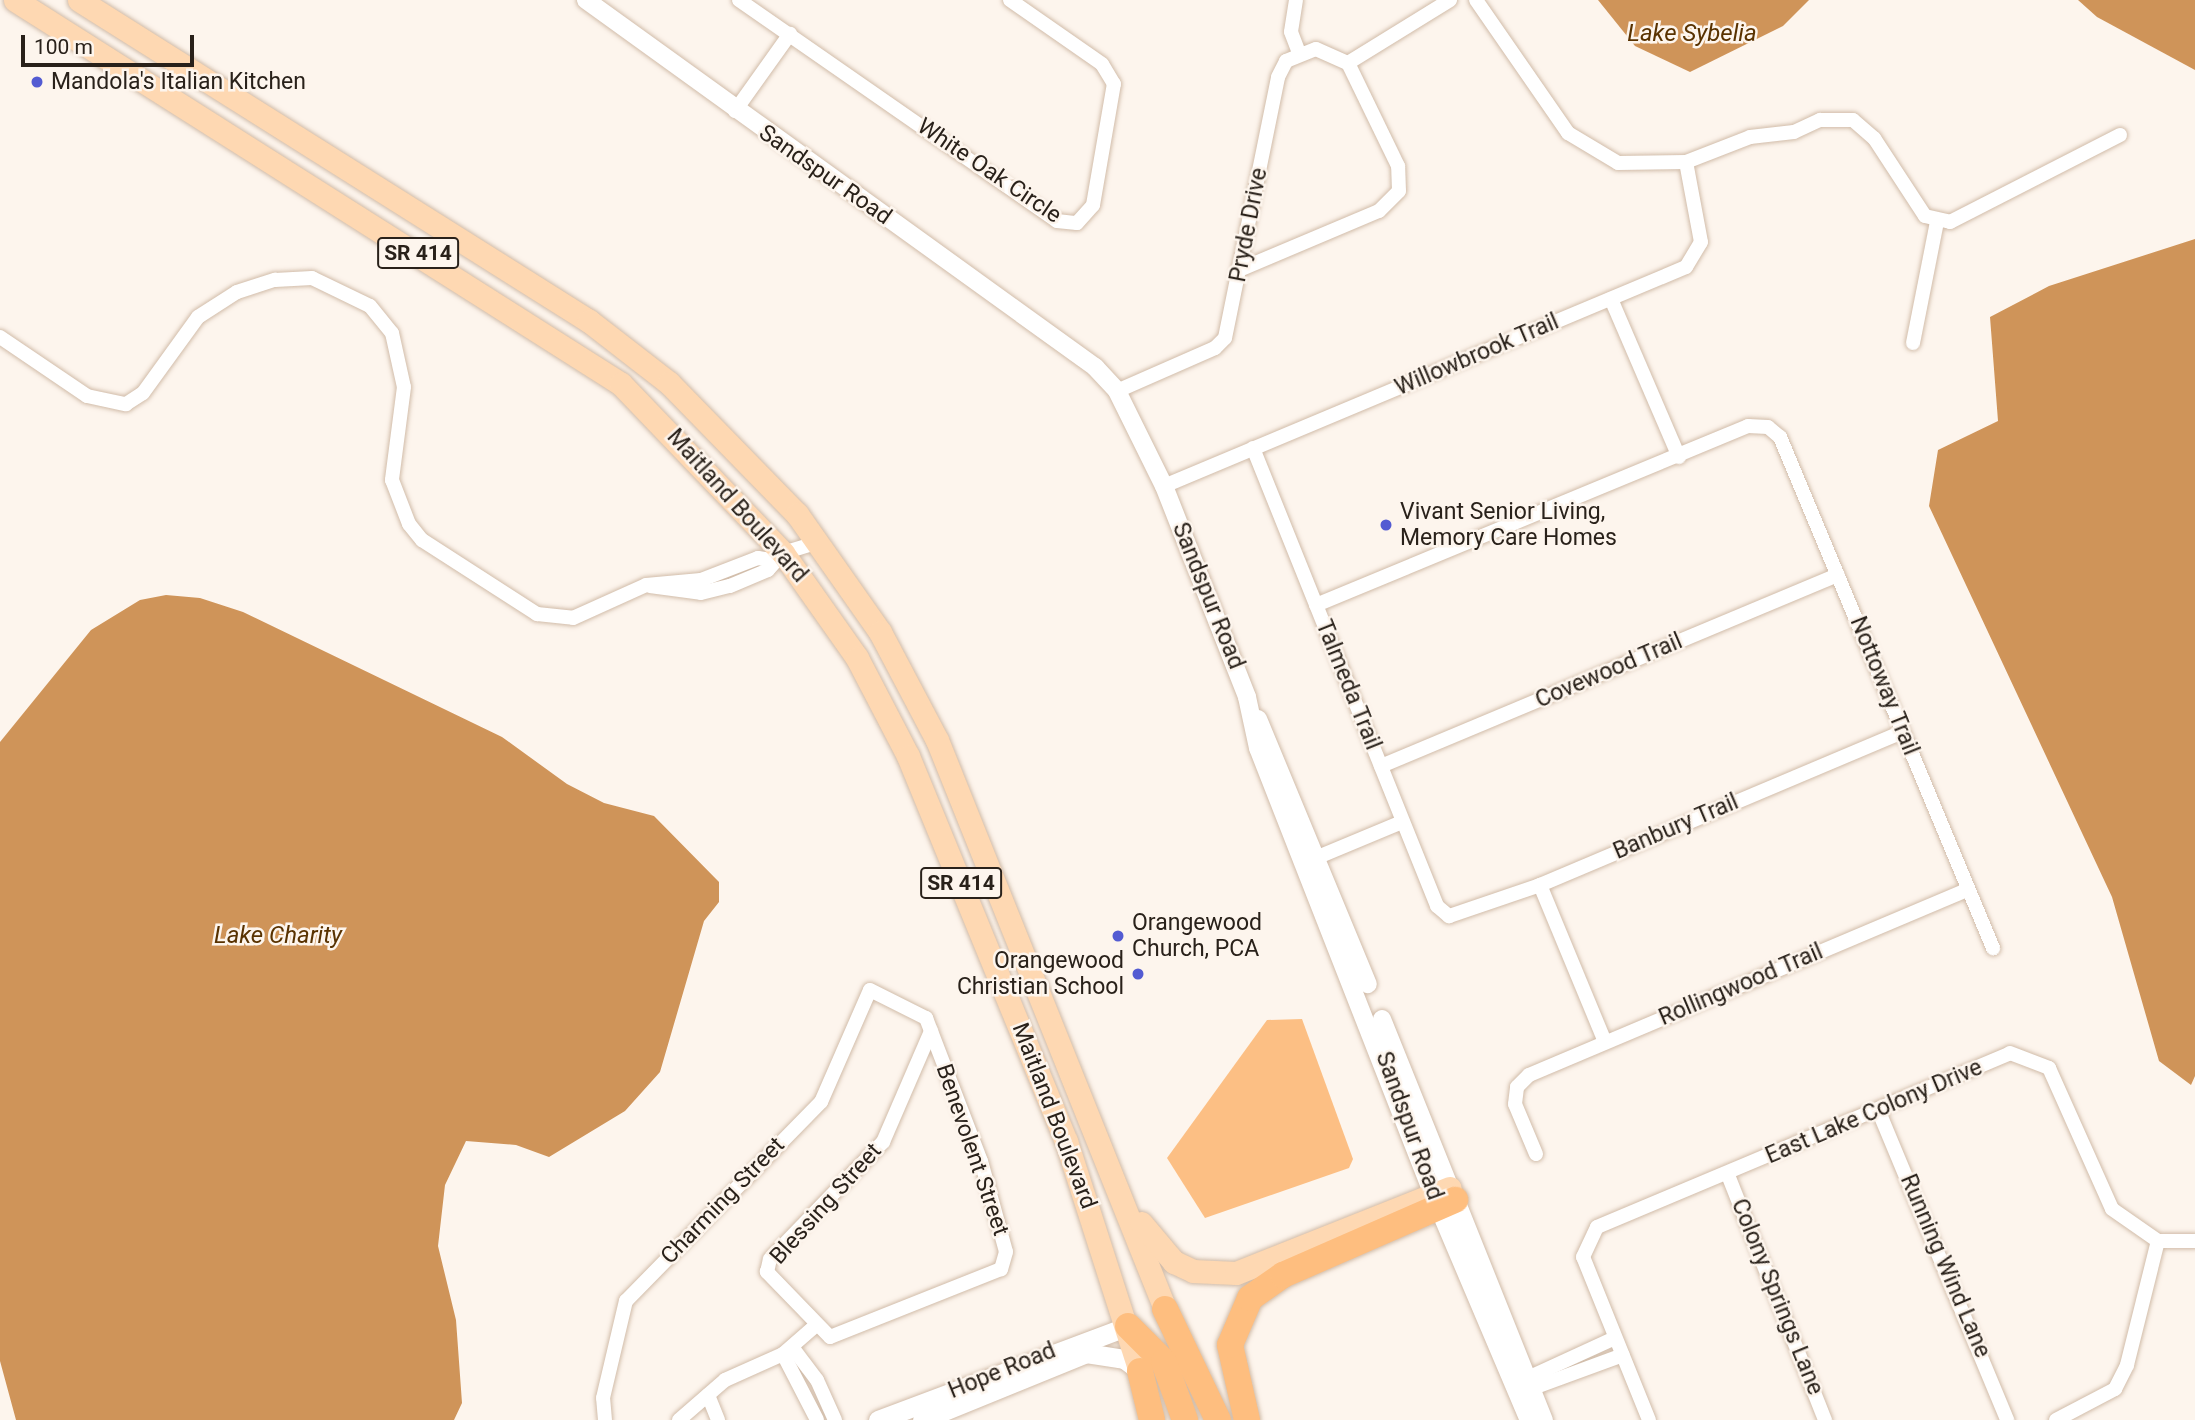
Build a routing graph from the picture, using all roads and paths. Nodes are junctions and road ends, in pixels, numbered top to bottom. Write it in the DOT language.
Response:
graph roads {
  1 [pos="15,0"];
  2 [pos="586,0"];
  3 [pos="739,0"];
  4 [pos="1010,0"];
  5 [pos="1296,0"];
  6 [pos="1450,0"];
  7 [pos="1476,0"];
  8 [pos="80,1"];
  9 [pos="790,34"];
  10 [pos="1299,53"];
  11 [pos="1348,63"];
  12 [pos="735,111"];
  13 [pos="2120,135"];
  14 [pos="1686,162"];
  15 [pos="1937,222"];
  16 [pos="1239,270"];
  17 [pos="1611,299"];
  18 [pos="0,337"];
  19 [pos="1913,343"];
  20 [pos="1117,391"];
  21 [pos="1253,448"];
  22 [pos="1679,457"];
  23 [pos="1164,486"];
  24 [pos="812,533"];
  25 [pos="777,556"];
  26 [pos="1838,575"];
  27 [pos="1316,605"];
  28 [pos="1902,732"];
  29 [pos="1381,766"];
  30 [pos="1402,822"];
  31 [pos="1311,860"];
  32 [pos="1540,885"];
  33 [pos="1968,890"];
  34 [pos="1449,916"];
  35 [pos="1993,948"];
  36 [pos="870,990"];
  37 [pos="930,1031"];
  38 [pos="1605,1042"];
  39 [pos="1086,1112"];
  40 [pos="1879,1112"];
  41 [pos="1536,1154"];
  42 [pos="1728,1175"];
  43 [pos="1444,1198"];
  44 [pos="2158,1241"];
  45 [pos="2195,1241"];
  46 [pos="1165,1308"];
  47 [pos="1128,1325"];
  48 [pos="815,1326"];
  49 [pos="1615,1338"];
  50 [pos="787,1350"];
  51 [pos="1623,1356"];
  52 [pos="1562,1360"];
  53 [pos="1140,1371"];
  54 [pos="1569,1377"];
  55 [pos="1524,1385"];
  56 [pos="708,1395"];
  57 [pos="605,1420"];
  58 [pos="679,1420"];
  59 [pos="718,1420"];
  60 [pos="817,1420"];
  61 [pos="835,1420"];
  62 [pos="878,1420"];
  63 [pos="922,1420"];
  64 [pos="1152,1420"];
  65 [pos="1185,1420"];
  66 [pos="1207,1420"];
  67 [pos="1218,1420"];
  68 [pos="1247,1420"];
  69 [pos="1529,1420"];
  70 [pos="1543,1420"];
  71 [pos="1649,1420"];
  72 [pos="1825,1420"];
  73 [pos="2007,1420"];
  74 [pos="2056,1420"];
  1 -- 25 [label="main road, Maitland Boulevard / SR 414"];
  2 -- 12 [label="street, Sandspur Road"];
  3 -- 9 [label="street, White Oak Circle"];
  4 -- 9 [label="street, White Oak Circle"];
  5 -- 10 [label="street"];
  6 -- 11 [label="street"];
  7 -- 14 [label="street"];
  8 -- 24 [label="main road, Maitland Boulevard / SR 414"];
  9 -- 12 [label="street"];
  10 -- 11 [label="street"];
  10 -- 16 [label="street, Pryde Drive"];
  11 -- 16 [label="street"];
  12 -- 20 [label="street, Sandspur Road"];
  13 -- 15 [label="street"];
  14 -- 15 [label="street"];
  14 -- 17 [label="street, Willowbrook Trail"];
  15 -- 19 [label="street"];
  16 -- 20 [label="street, Pryde Drive"];
  17 -- 21 [label="street, Willowbrook Trail"];
  17 -- 22 [label="street"];
  18 -- 25 [label="street"];
  20 -- 23 [label="street, Sandspur Road"];
  21 -- 23 [label="street, Willowbrook Trail"];
  21 -- 27 [label="street, Talmeda Trail"];
  22 -- 26 [label="street, Nottoway Trail"];
  22 -- 27 [label="street"];
  23 -- 31 [label="street, Sandspur Road"];
  24 -- 25 [label="street"];
  24 -- 25 [label="street"];
  24 -- 39 [label="main road, Maitland Boulevard / SR 414"];
  25 -- 47 [label="main road, Maitland Boulevard / SR 414"];
  26 -- 28 [label="street, Nottoway Trail"];
  26 -- 29 [label="street, Covewood Trail"];
  27 -- 29 [label="street, Talmeda Trail"];
  28 -- 32 [label="street, Banbury Trail"];
  28 -- 33 [label="street, Nottoway Trail"];
  29 -- 30 [label="street, Talmeda Trail"];
  30 -- 31 [label="street"];
  30 -- 34 [label="street, Talmeda Trail"];
  31 -- 43 [label="street, Sandspur Road"];
  31 -- 43 [label="street, Sandspur Road"];
  32 -- 34 [label="street, Banbury Trail"];
  32 -- 38 [label="street"];
  33 -- 35 [label="street, Nottoway Trail"];
  33 -- 38 [label="street, Rollingwood Trail"];
  36 -- 37 [label="street, Benevolent Street"];
  36 -- 57 [label="street, Charming Street"];
  37 -- 48 [label="street, Blessing Street"];
  37 -- 48 [label="street, Benevolent Street"];
  38 -- 41 [label="street, Rollingwood Trail"];
  39 -- 43 [label="main road"];
  39 -- 46 [label="main road, Maitland Boulevard / SR 414"];
  40 -- 42 [label="street, East Lake Colony Drive"];
  40 -- 44 [label="street, East Lake Colony Drive"];
  40 -- 73 [label="street, Running Wind Lane"];
  42 -- 49 [label="street, East Lake Colony Drive"];
  42 -- 72 [label="street, Colony Springs Lane"];
  43 -- 55 [label="main road, Sandspur Road"];
  43 -- 68 [label="highway"];
  44 -- 45 [label="street"];
  44 -- 74 [label="street"];
  46 -- 66 [label="highway, Maitland Boulevard / SR 414"];
  46 -- 67 [label="highway"];
  47 -- 53 [label="main road, Maitland Boulevard / SR 414"];
  47 -- 62 [label="main road, Hope Road"];
  47 -- 65 [label="highway"];
  48 -- 50 [label="street"];
  49 -- 51 [label="street, East Lake Colony Drive"];
  49 -- 52 [label="street"];
  50 -- 56 [label="street"];
  50 -- 60 [label="street"];
  50 -- 61 [label="street"];
  51 -- 54 [label="street"];
  51 -- 71 [label="street, East Lake Colony Drive"];
  52 -- 54 [label="street"];
  52 -- 55 [label="street"];
  53 -- 63 [label="main road, Hope Road"];
  53 -- 64 [label="highway, Maitland Boulevard / SR 414"];
  54 -- 55 [label="street"];
  55 -- 69 [label="main road, Sandspur Road"];
  55 -- 70 [label="main road, Sandspur Road"];
  56 -- 58 [label="street"];
  56 -- 59 [label="street"];
}
